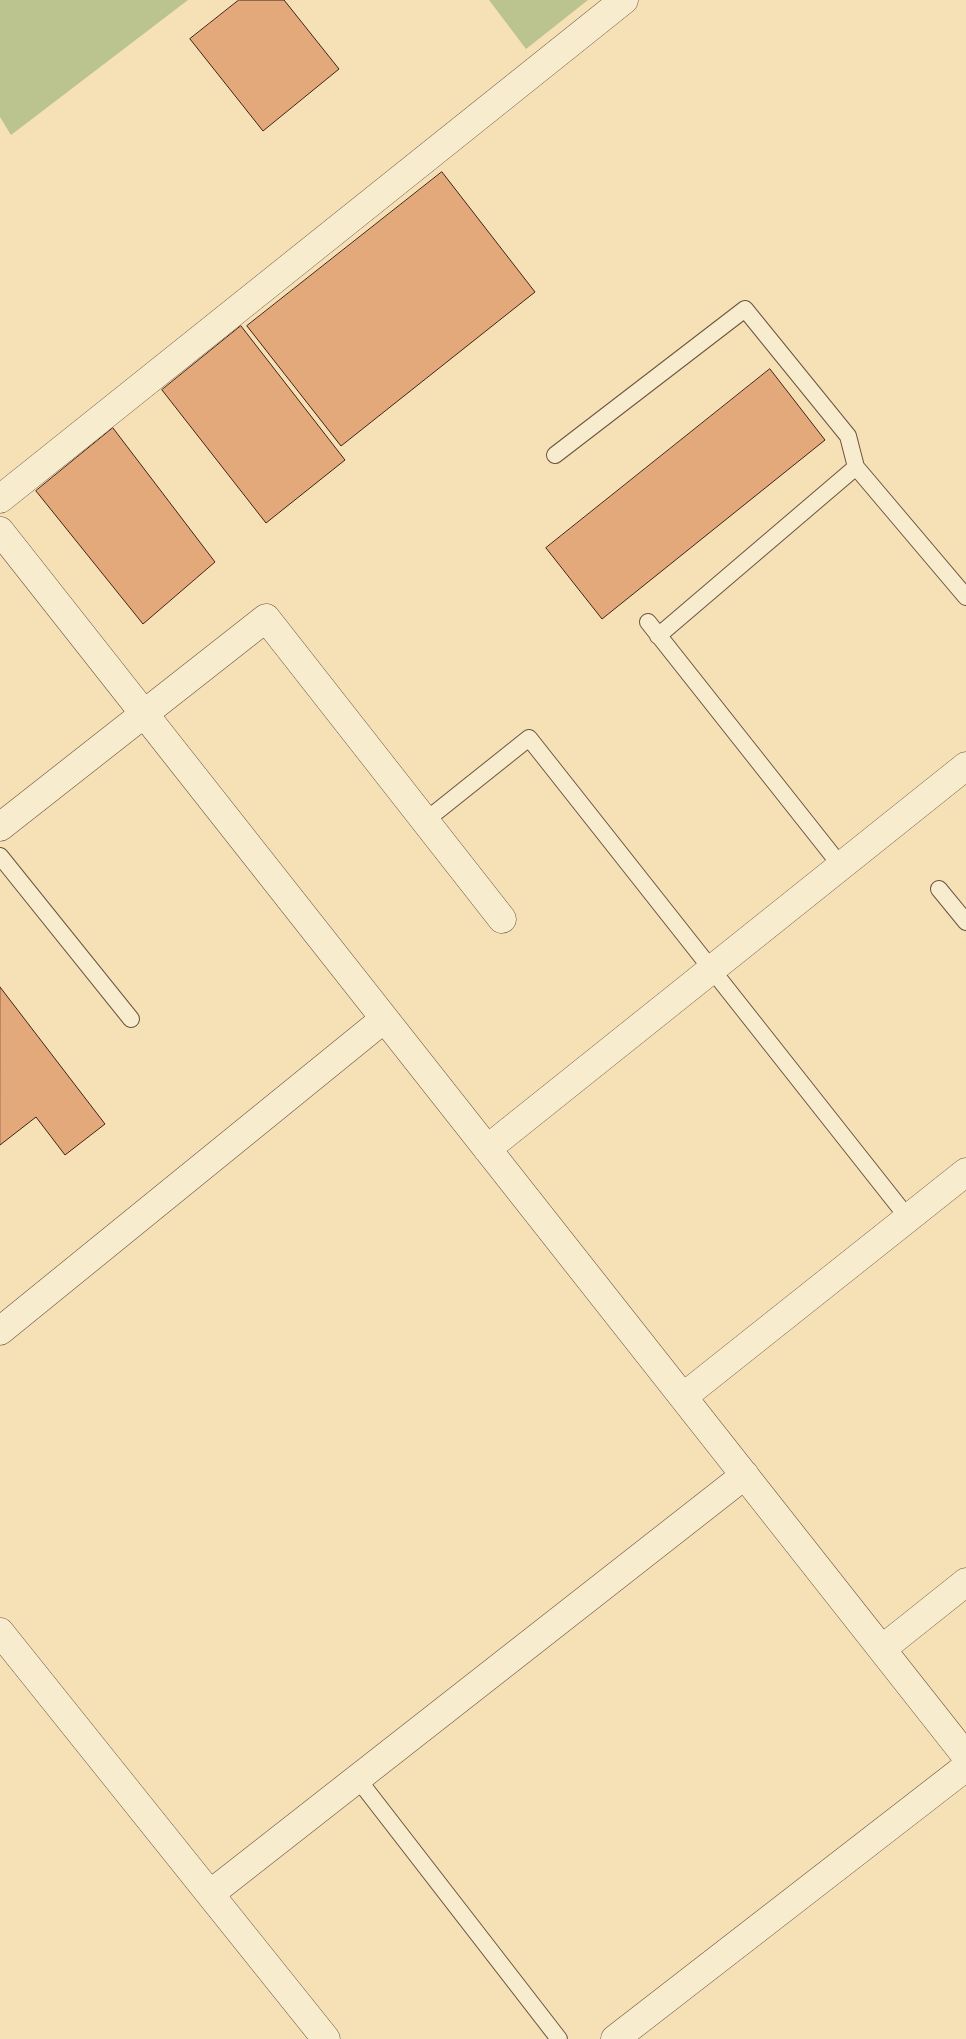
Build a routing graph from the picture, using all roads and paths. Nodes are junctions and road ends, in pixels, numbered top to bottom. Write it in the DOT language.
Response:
graph roads {
  1 [pos="624,0"];
  2 [pos="555,455"];
  3 [pos="856,467"];
  4 [pos="0,499"];
  5 [pos="0,531"];
  6 [pos="966,597"];
  7 [pos="648,622"];
  8 [pos="658,636"];
  9 [pos="145,715"];
  10 [pos="966,766"];
  11 [pos="425,821"];
  12 [pos="0,827"];
  13 [pos="0,856"];
  14 [pos="840,866"];
  15 [pos="939,888"];
  16 [pos="502,919"];
  17 [pos="966,922"];
  18 [pos="712,969"];
  19 [pos="131,1019"];
  20 [pos="384,1019"];
  21 [pos="487,1148"];
  22 [pos="966,1172"];
  23 [pos="908,1218"];
  24 [pos="0,1331"];
  25 [pos="683,1397"];
  26 [pos="745,1475"];
  27 [pos="966,1582"];
  28 [pos="0,1632"];
  29 [pos="882,1649"];
  30 [pos="966,1756"];
  31 [pos="966,1767"];
  32 [pos="357,1778"];
  33 [pos="210,1894"];
  34 [pos="326,2039"];
  35 [pos="560,2039"];
  36 [pos="615,2039"];
  1 -- 4 [label="street"];
  2 -- 3 [label="lane"];
  3 -- 6 [label="lane"];
  3 -- 8 [label="lane"];
  5 -- 9 [label="street"];
  7 -- 8 [label="lane"];
  8 -- 14 [label="lane"];
  9 -- 11 [label="street"];
  9 -- 12 [label="street"];
  9 -- 20 [label="street"];
  10 -- 14 [label="street"];
  11 -- 16 [label="street"];
  11 -- 18 [label="lane"];
  13 -- 19 [label="lane"];
  14 -- 18 [label="street"];
  15 -- 17 [label="lane"];
  18 -- 21 [label="street"];
  18 -- 23 [label="lane"];
  20 -- 21 [label="street"];
  20 -- 24 [label="street"];
  21 -- 25 [label="street"];
  22 -- 23 [label="street"];
  23 -- 25 [label="street"];
  25 -- 26 [label="street"];
  26 -- 29 [label="street"];
  26 -- 32 [label="street"];
  27 -- 29 [label="street"];
  28 -- 33 [label="street"];
  29 -- 30 [label="street"];
  31 -- 36 [label="street"];
  32 -- 33 [label="street"];
  32 -- 35 [label="lane"];
  33 -- 34 [label="street"];
}
